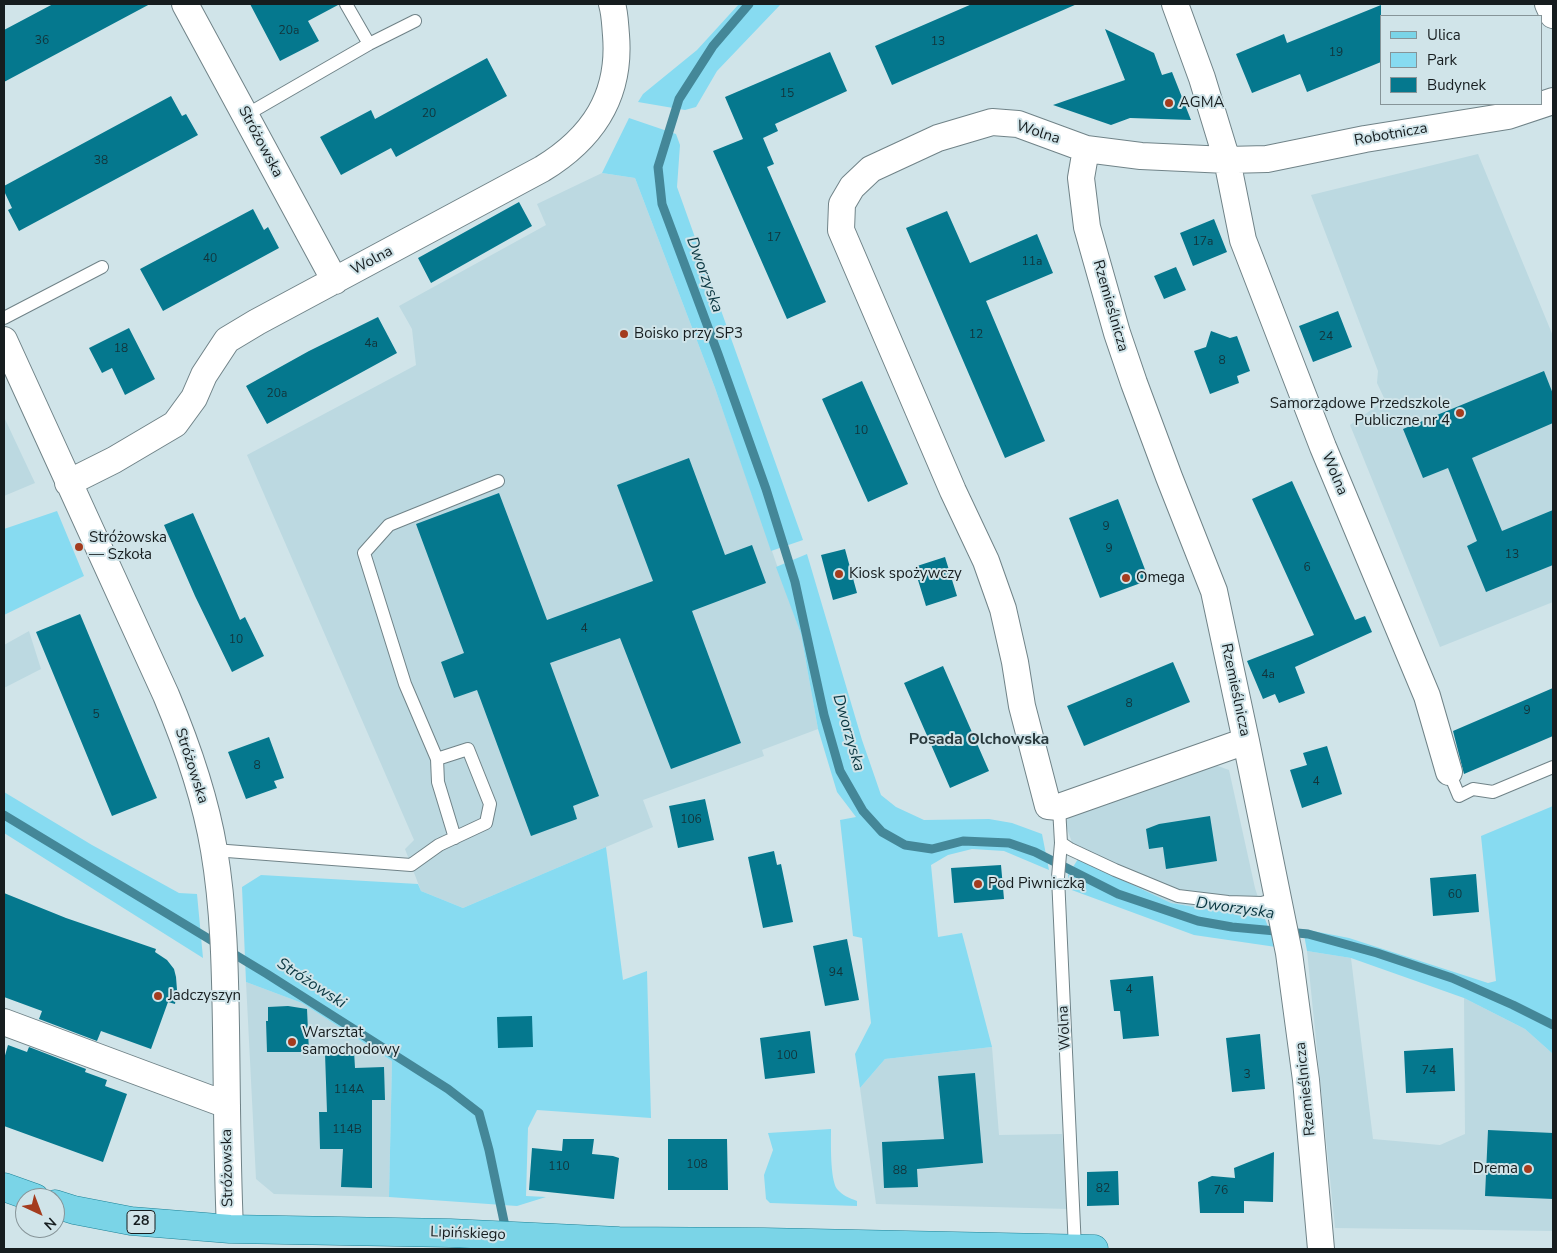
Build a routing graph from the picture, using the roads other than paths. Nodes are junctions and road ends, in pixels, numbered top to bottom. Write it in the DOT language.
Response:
graph roads {
  1 [pos="185,4"];
  2 [pos="346,4"];
  3 [pos="612,4"];
  4 [pos="1175,4"];
  5 [pos="1548,4"];
  6 [pos="1553,15"];
  7 [pos="416,20"];
  8 [pos="369,44"];
  9 [pos="1541,105"];
  10 [pos="246,115"];
  11 [pos="1086,149"];
  12 [pos="1226,160"];
  13 [pos="102,267"];
  14 [pos="335,281"];
  15 [pos="4,318"];
  16 [pos="4,340"];
  17 [pos="498,482"];
  18 [pos="68,483"];
  19 [pos="1246,741"];
  20 [pos="436,759"];
  21 [pos="1553,767"];
  22 [pos="1449,772"];
  23 [pos="1059,807"];
  24 [pos="455,838"];
  25 [pos="1061,847"];
  26 [pos="214,850"];
  27 [pos="1279,908"];
  28 [pos="4,1022"];
  29 [pos="227,1105"];
  30 [pos="65,1207"];
  31 [pos="230,1228"];
  32 [pos="296,1229"];
  33 [pos="460,1233"];
  34 [pos="617,1245"];
  35 [pos="341,1249"];
  36 [pos="412,1249"];
  37 [pos="1075,1249"];
  38 [pos="1094,1249"];
  39 [pos="1321,1249"];
  1 -- 10 [label="street, Stróżowska"];
  2 -- 8 [label="lane"];
  3 -- 14 [label="street, Wolna"];
  4 -- 12 [label="street"];
  5 -- 6 [label="street"];
  7 -- 8 [label="lane"];
  8 -- 10 [label="lane"];
  9 -- 12 [label="street, Robotnicza"];
  10 -- 14 [label="street, Stróżowska"];
  11 -- 12 [label="street, Wolna"];
  11 -- 19 [label="street, Rzemieślnicza"];
  11 -- 23 [label="street, Wolna"];
  12 -- 22 [label="street, Wolna"];
  13 -- 15 [label="lane"];
  14 -- 18 [label="street, Wolna"];
  16 -- 18 [label="street, Stróżowska"];
  17 -- 20 [label="lane"];
  18 -- 26 [label="street, Stróżowska"];
  19 -- 23 [label="street"];
  19 -- 27 [label="street, Rzemieślnicza"];
  20 -- 24 [label="lane"];
  20 -- 24 [label="lane"];
  21 -- 22 [label="lane"];
  23 -- 25 [label="lane, Wolna"];
  24 -- 26 [label="lane"];
  25 -- 27 [label="lane"];
  25 -- 37 [label="lane, Wolna"];
  26 -- 29 [label="street, Stróżowska"];
  27 -- 39 [label="street, Rzemieślnicza"];
  28 -- 29 [label="street"];
  29 -- 31 [label="street, Stróżowska"];
  30 -- 31 [label="main road, Lipińskiego / 28"];
  31 -- 32 [label="main road, Lipińskiego / 28"];
  32 -- 33 [label="main road, Lipińskiego / 28"];
  32 -- 35 [label="main road, 28"];
  33 -- 34 [label="main road, Lipińskiego / 28"];
  33 -- 36 [label="main road"];
  34 -- 37 [label="main road, Lipińskiego / 28"];
  37 -- 38 [label="main road, Lipińskiego / 28"];
}
